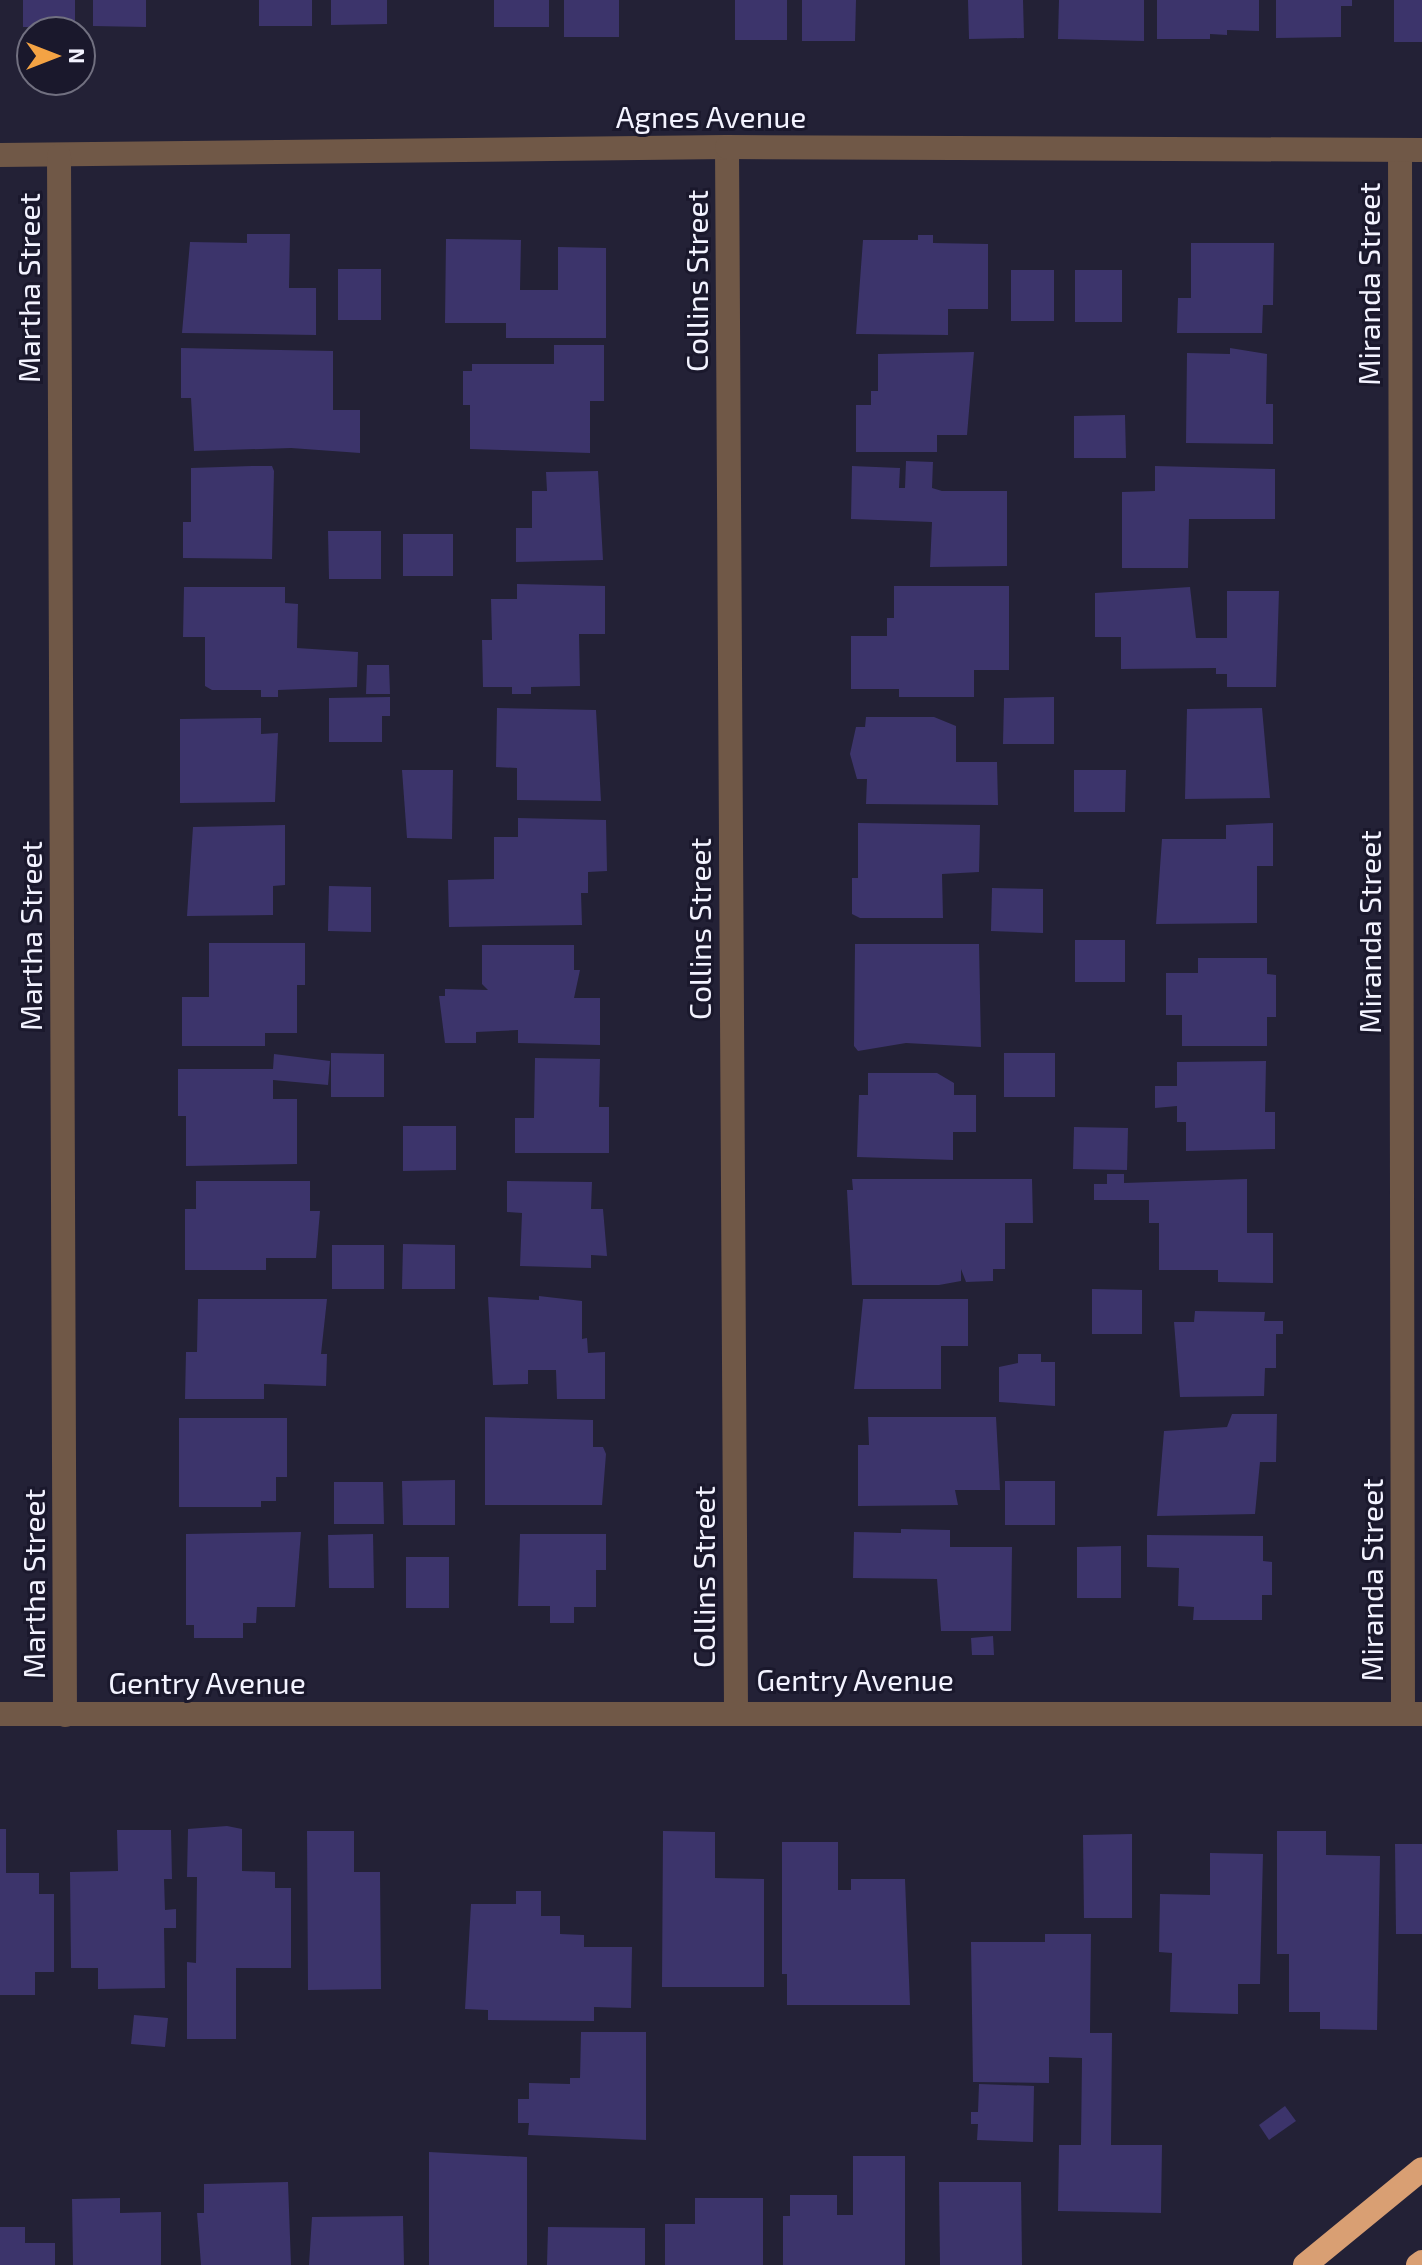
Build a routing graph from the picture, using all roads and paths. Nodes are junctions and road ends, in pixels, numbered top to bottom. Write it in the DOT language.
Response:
graph roads {
  1 [pos="727,147"];
  2 [pos="1411,150"];
  3 [pos="0,155"];
  4 [pos="59,156"];
  5 [pos="736,1711"];
  6 [pos="0,1714"];
  7 [pos="1412,1714"];
  8 [pos="65,1715"];
  9 [pos="1422,2169"];
  10 [pos="1305,2265"];
  1 -- 2 [label="street, Agnes Avenue"];
  1 -- 4 [label="street, Agnes Avenue"];
  1 -- 5 [label="street, Collins Street"];
  2 -- 7 [label="street, Miranda Street"];
  3 -- 4 [label="street, Agnes Avenue"];
  4 -- 8 [label="street, Martha Street"];
  5 -- 7 [label="street, Gentry Avenue"];
  5 -- 8 [label="street, Gentry Avenue"];
  6 -- 8 [label="street, Gentry Avenue"];
  9 -- 10 [label="highway"];
}
